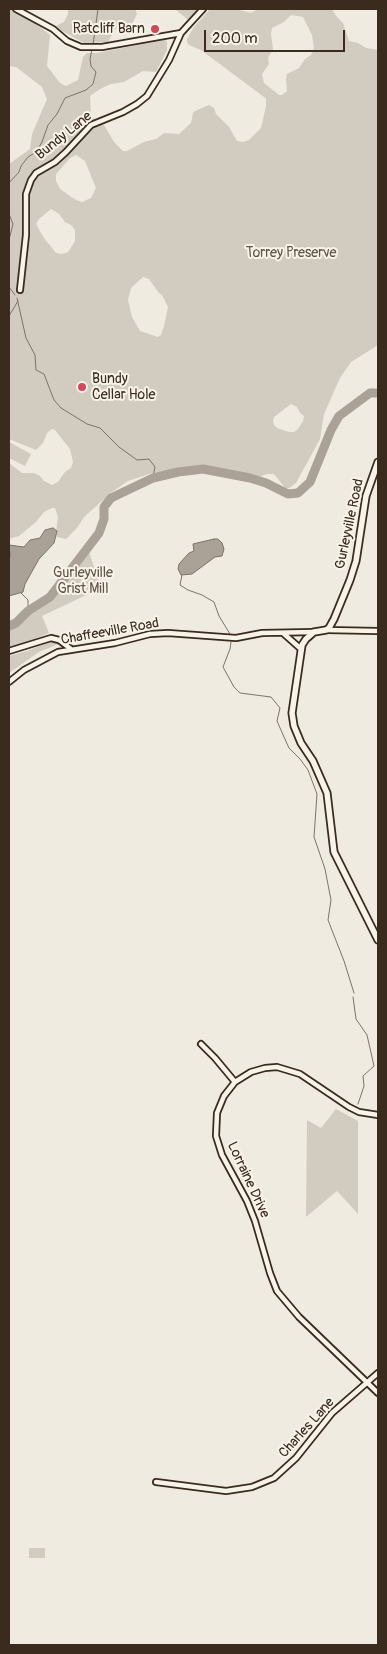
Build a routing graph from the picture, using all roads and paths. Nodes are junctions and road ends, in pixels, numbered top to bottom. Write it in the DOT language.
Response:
graph roads {
  1 [pos="16,9"];
  2 [pos="203,9"];
  3 [pos="181,33"];
  4 [pos="20,290"];
  5 [pos="378,462"];
  6 [pos="326,630"];
  7 [pos="378,630"];
  8 [pos="283,632"];
  9 [pos="314,632"];
  10 [pos="71,649"];
  11 [pos="301,649"];
  12 [pos="9,651"];
  13 [pos="9,682"];
  14 [pos="378,940"];
  15 [pos="201,1044"];
  16 [pos="235,1082"];
  17 [pos="378,1115"];
  18 [pos="378,1373"];
  19 [pos="367,1383"];
  20 [pos="378,1393"];
  21 [pos="156,1482"];
  1 -- 3 [label="street"];
  2 -- 3 [label="street, Bundy Lane"];
  3 -- 4 [label="street, Bundy Lane"];
  5 -- 6 [label="street, Gurleyville Road"];
  6 -- 7 [label="street"];
  6 -- 9 [label="street"];
  8 -- 9 [label="street, Chaffeeville Road"];
  8 -- 10 [label="street, Chaffeeville Road"];
  8 -- 11 [label="street"];
  9 -- 11 [label="street"];
  10 -- 12 [label="street"];
  10 -- 13 [label="street, Chaffeeville Road"];
  11 -- 14 [label="street"];
  15 -- 16 [label="street"];
  16 -- 17 [label="street, Lorraine Drive"];
  16 -- 19 [label="street, Lorraine Drive"];
  18 -- 19 [label="street, Charles Lane"];
  19 -- 20 [label="street, Lorraine Drive"];
  19 -- 21 [label="street, Charles Lane"];
}
